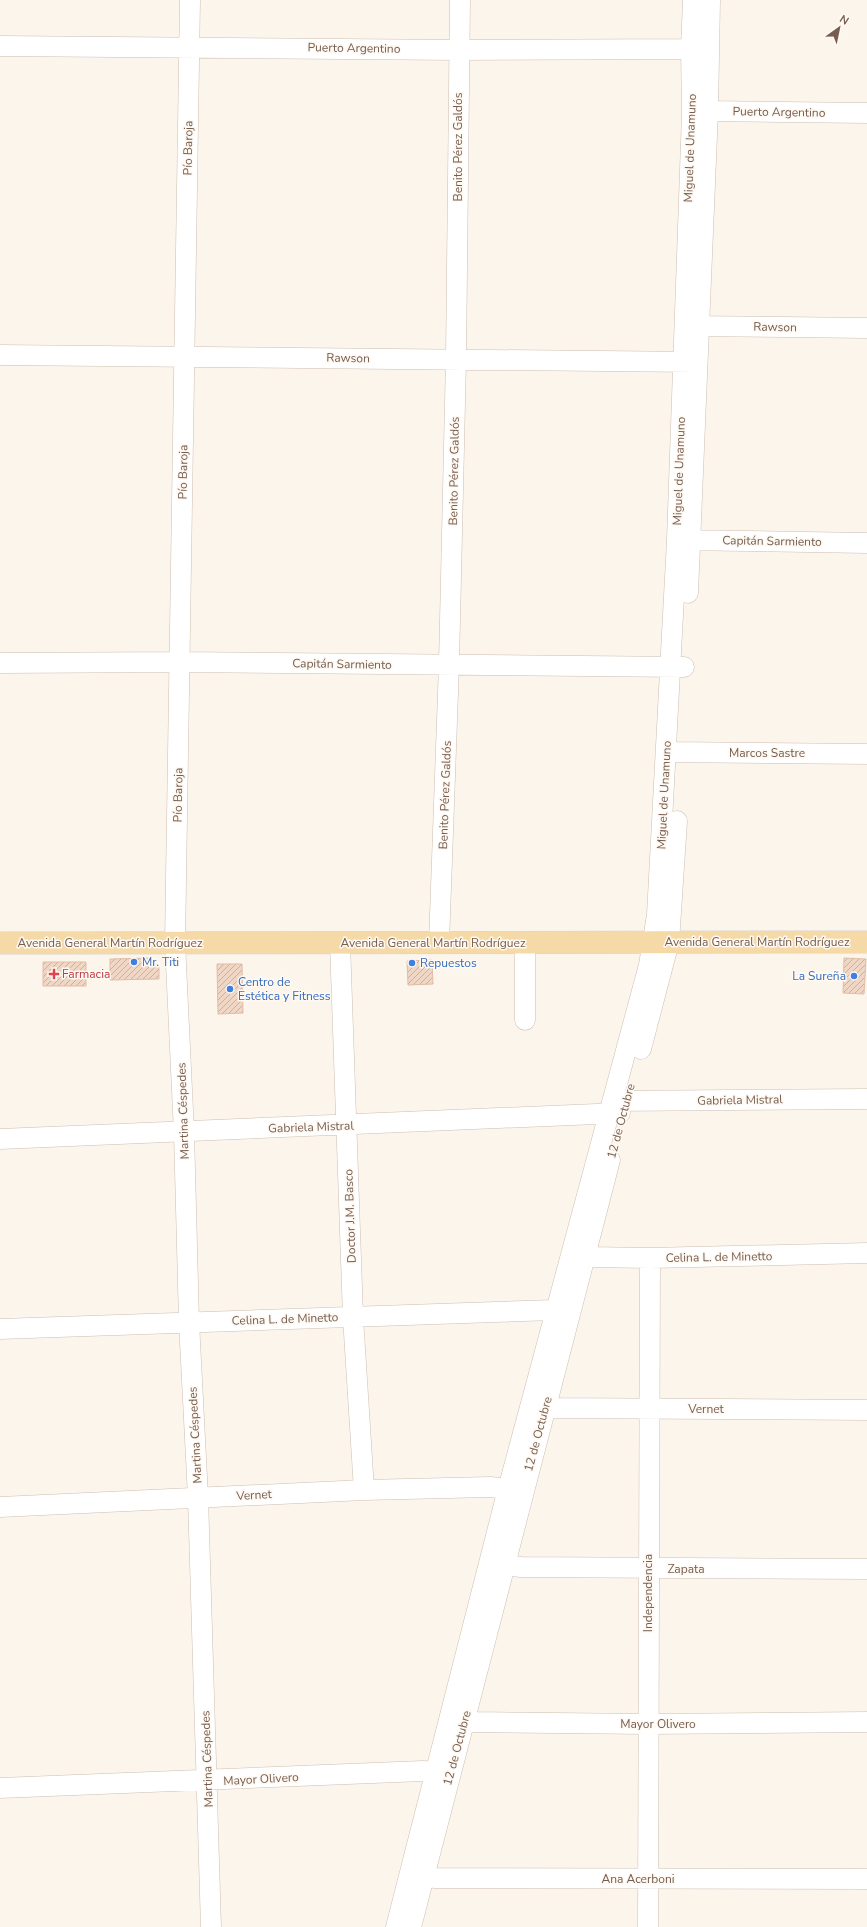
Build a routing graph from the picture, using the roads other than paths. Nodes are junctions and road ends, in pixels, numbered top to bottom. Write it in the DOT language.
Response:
graph roads {
  1 [pos="190,0"];
  2 [pos="460,0"];
  3 [pos="693,0"];
  4 [pos="710,0"];
  5 [pos="0,46"];
  6 [pos="189,46"];
  7 [pos="700,49"];
  8 [pos="458,50"];
  9 [pos="700,113"];
  10 [pos="867,113"];
  11 [pos="691,326"];
  12 [pos="867,328"];
  13 [pos="0,355"];
  14 [pos="185,356"];
  15 [pos="456,359"];
  16 [pos="690,361"];
  17 [pos="684,540"];
  18 [pos="867,543"];
  19 [pos="180,662"];
  20 [pos="0,663"];
  21 [pos="450,665"];
  22 [pos="678,667"];
  23 [pos="674,752"];
  24 [pos="867,754"];
  25 [pos="525,942"];
  26 [pos="661,942"];
  27 [pos="867,942"];
  28 [pos="175,943"];
  29 [pos="340,943"];
  30 [pos="440,943"];
  31 [pos="0,944"];
  32 [pos="525,1020"];
  33 [pos="867,1099"];
  34 [pos="617,1107"];
  35 [pos="348,1126"];
  36 [pos="184,1132"];
  37 [pos="0,1139"];
  38 [pos="579,1254"];
  39 [pos="867,1254"];
  40 [pos="650,1258"];
  41 [pos="563,1312"];
  42 [pos="353,1317"];
  43 [pos="189,1322"];
  44 [pos="0,1329"];
  45 [pos="545,1408"];
  46 [pos="649,1408"];
  47 [pos="867,1410"];
  48 [pos="508,1488"];
  49 [pos="364,1490"];
  50 [pos="198,1497"];
  51 [pos="0,1507"];
  52 [pos="505,1565"];
  53 [pos="648,1569"];
  54 [pos="867,1569"];
  55 [pos="458,1717"];
  56 [pos="867,1722"];
  57 [pos="648,1724"];
  58 [pos="442,1775"];
  59 [pos="208,1781"];
  60 [pos="0,1788"];
  61 [pos="417,1874"];
  62 [pos="648,1879"];
  63 [pos="867,1879"];
  64 [pos="211,1927"];
  65 [pos="396,1927"];
  66 [pos="411,1927"];
  67 [pos="648,1927"];
  1 -- 6 [label="street, Pío Baroja"];
  2 -- 8 [label="street, Benito Pérez Galdós"];
  3 -- 7 [label="street, Miguel de Unamuno"];
  4 -- 7 [label="street, Miguel de Unamuno"];
  5 -- 6 [label="street, Puerto Argentino"];
  6 -- 8 [label="street, Puerto Argentino"];
  6 -- 14 [label="street, Pío Baroja"];
  7 -- 8 [label="street, Puerto Argentino"];
  7 -- 9 [label="street, Miguel de Unamuno"];
  8 -- 15 [label="street, Benito Pérez Galdós"];
  9 -- 10 [label="street, Puerto Argentino"];
  9 -- 11 [label="street, Miguel de Unamuno"];
  11 -- 12 [label="street, Rawson"];
  11 -- 16 [label="street, Miguel de Unamuno"];
  13 -- 14 [label="street, Rawson"];
  14 -- 15 [label="street, Rawson"];
  14 -- 19 [label="street, Pío Baroja"];
  15 -- 16 [label="street, Rawson"];
  15 -- 21 [label="street, Benito Pérez Galdós"];
  16 -- 17 [label="street, Miguel de Unamuno"];
  17 -- 18 [label="street, Capitán Sarmiento"];
  17 -- 22 [label="street, Miguel de Unamuno"];
  19 -- 20 [label="street, Capitán Sarmiento"];
  19 -- 21 [label="street, Capitán Sarmiento"];
  19 -- 28 [label="street, Pío Baroja"];
  21 -- 22 [label="street, Capitán Sarmiento"];
  21 -- 30 [label="street, Benito Pérez Galdós"];
  22 -- 23 [label="street, Miguel de Unamuno"];
  23 -- 24 [label="street, Marcos Sastre"];
  23 -- 26 [label="street, Miguel de Unamuno"];
  25 -- 26 [label="main road, Avenida General Martín Rodríguez"];
  25 -- 30 [label="main road, Avenida General Martín Rodríguez"];
  25 -- 32 [label="street"];
  26 -- 27 [label="main road, Avenida General Martín Rodríguez"];
  26 -- 34 [label="street, 12 de Octubre"];
  28 -- 29 [label="main road, Avenida General Martín Rodríguez"];
  28 -- 31 [label="main road, Avenida General Martín Rodríguez"];
  28 -- 36 [label="street, Martina Céspedes"];
  29 -- 30 [label="main road, Avenida General Martín Rodríguez"];
  29 -- 35 [label="street, Doctor J.M. Basco"];
  33 -- 34 [label="street, Gabriela Mistral"];
  34 -- 35 [label="street, Gabriela Mistral"];
  34 -- 38 [label="street, 12 de Octubre"];
  35 -- 36 [label="street, Gabriela Mistral"];
  35 -- 42 [label="street, Doctor J.M. Basco"];
  36 -- 37 [label="street, Gabriela Mistral"];
  36 -- 43 [label="street, Martina Céspedes"];
  38 -- 40 [label="street, Celina L. de Minetto"];
  38 -- 41 [label="street, 12 de Octubre"];
  39 -- 40 [label="street, Celina L. de Minetto"];
  40 -- 46 [label="street, Independencia"];
  41 -- 42 [label="street, Celina L. de Minetto"];
  41 -- 45 [label="street, 12 de Octubre"];
  41 -- 48 [label="street, 12 de Octubre"];
  42 -- 43 [label="street, Celina L. de Minetto"];
  42 -- 49 [label="street, Doctor J.M. Basco"];
  43 -- 44 [label="street, Celina L. de Minetto"];
  43 -- 50 [label="street, Martina Céspedes"];
  45 -- 46 [label="street, Vernet"];
  45 -- 52 [label="street, 12 de Octubre"];
  46 -- 47 [label="street, Vernet"];
  46 -- 53 [label="street, Independencia"];
  48 -- 49 [label="street, Vernet"];
  48 -- 55 [label="street, 12 de Octubre"];
  49 -- 50 [label="street, Vernet"];
  50 -- 51 [label="street, Vernet"];
  50 -- 59 [label="street, Martina Céspedes"];
  52 -- 53 [label="street, Zapata"];
  52 -- 55 [label="street, 12 de Octubre"];
  53 -- 54 [label="street, Zapata"];
  53 -- 57 [label="street, Independencia"];
  55 -- 57 [label="street, Mayor Olivero"];
  55 -- 58 [label="street, 12 de Octubre"];
  56 -- 57 [label="street, Mayor Olivero"];
  57 -- 62 [label="street, Independencia"];
  58 -- 59 [label="street, Mayor Olivero"];
  58 -- 61 [label="street, 12 de Octubre"];
  59 -- 60 [label="street, Mayor Olivero"];
  59 -- 64 [label="street, Martina Céspedes"];
  61 -- 62 [label="street, Ana Acerboni"];
  61 -- 65 [label="street, 12 de Octubre"];
  61 -- 66 [label="street, 12 de Octubre"];
  62 -- 63 [label="street, Ana Acerboni"];
  62 -- 67 [label="street, Independencia"];
}
